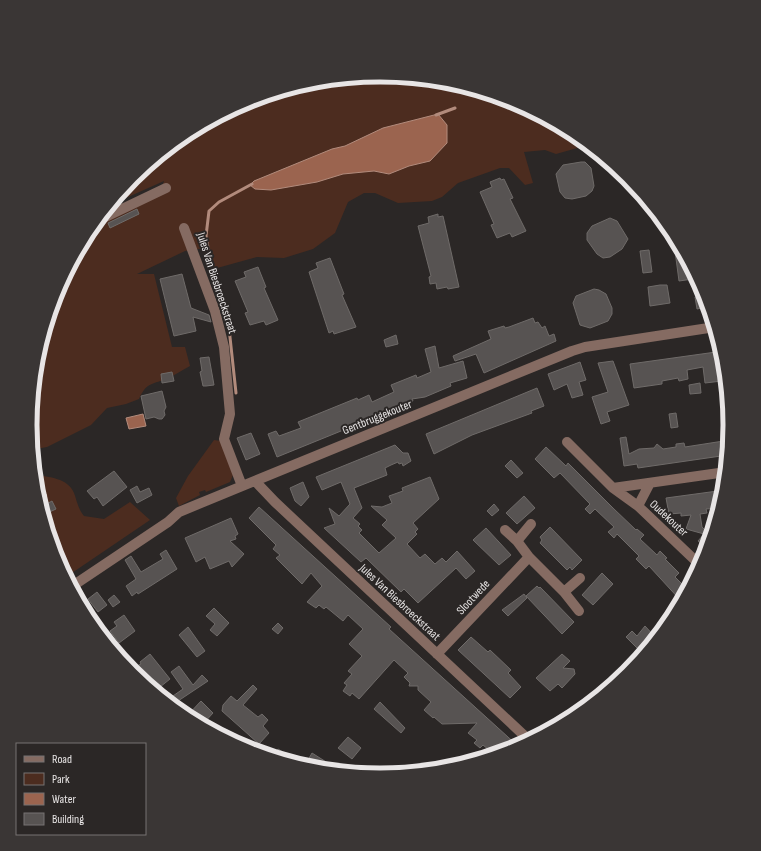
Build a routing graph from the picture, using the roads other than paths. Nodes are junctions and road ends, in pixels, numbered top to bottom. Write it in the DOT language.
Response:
graph roads {
  1 [pos="166,188"];
  2 [pos="108,216"];
  3 [pos="184,228"];
  4 [pos="710,328"];
  5 [pos="567,442"];
  6 [pos="721,473"];
  7 [pos="254,481"];
  8 [pos="650,483"];
  9 [pos="242,486"];
  10 [pos="612,488"];
  11 [pos="638,506"];
  12 [pos="531,524"];
  13 [pos="505,530"];
  14 [pos="517,541"];
  15 [pos="529,557"];
  16 [pos="696,561"];
  17 [pos="580,578"];
  18 [pos="76,584"];
  19 [pos="564,592"];
  20 [pos="579,611"];
  21 [pos="437,654"];
  22 [pos="526,737"];
  1 -- 2 [label="street"];
  3 -- 9 [label="street, Jules Van Biesbroeckstraat"];
  4 -- 7 [label="street, Gentbruggekouter"];
  5 -- 10 [label="street, Oudekouter"];
  6 -- 8 [label="street, Oudekouter"];
  7 -- 9 [label="street, Gentbruggekouter"];
  7 -- 21 [label="street, Jules Van Biesbroeckstraat"];
  8 -- 10 [label="street, Oudekouter"];
  8 -- 11 [label="street, Oudekouter"];
  9 -- 18 [label="street, Gentbruggekouter"];
  10 -- 11 [label="street, Oudekouter"];
  11 -- 16 [label="street, Oudekouter"];
  12 -- 14 [label="street"];
  13 -- 14 [label="street"];
  14 -- 15 [label="street"];
  15 -- 19 [label="street"];
  15 -- 21 [label="street, Slootwede"];
  17 -- 19 [label="street"];
  19 -- 20 [label="street"];
  21 -- 22 [label="street, Jules Van Biesbroeckstraat"];
}
